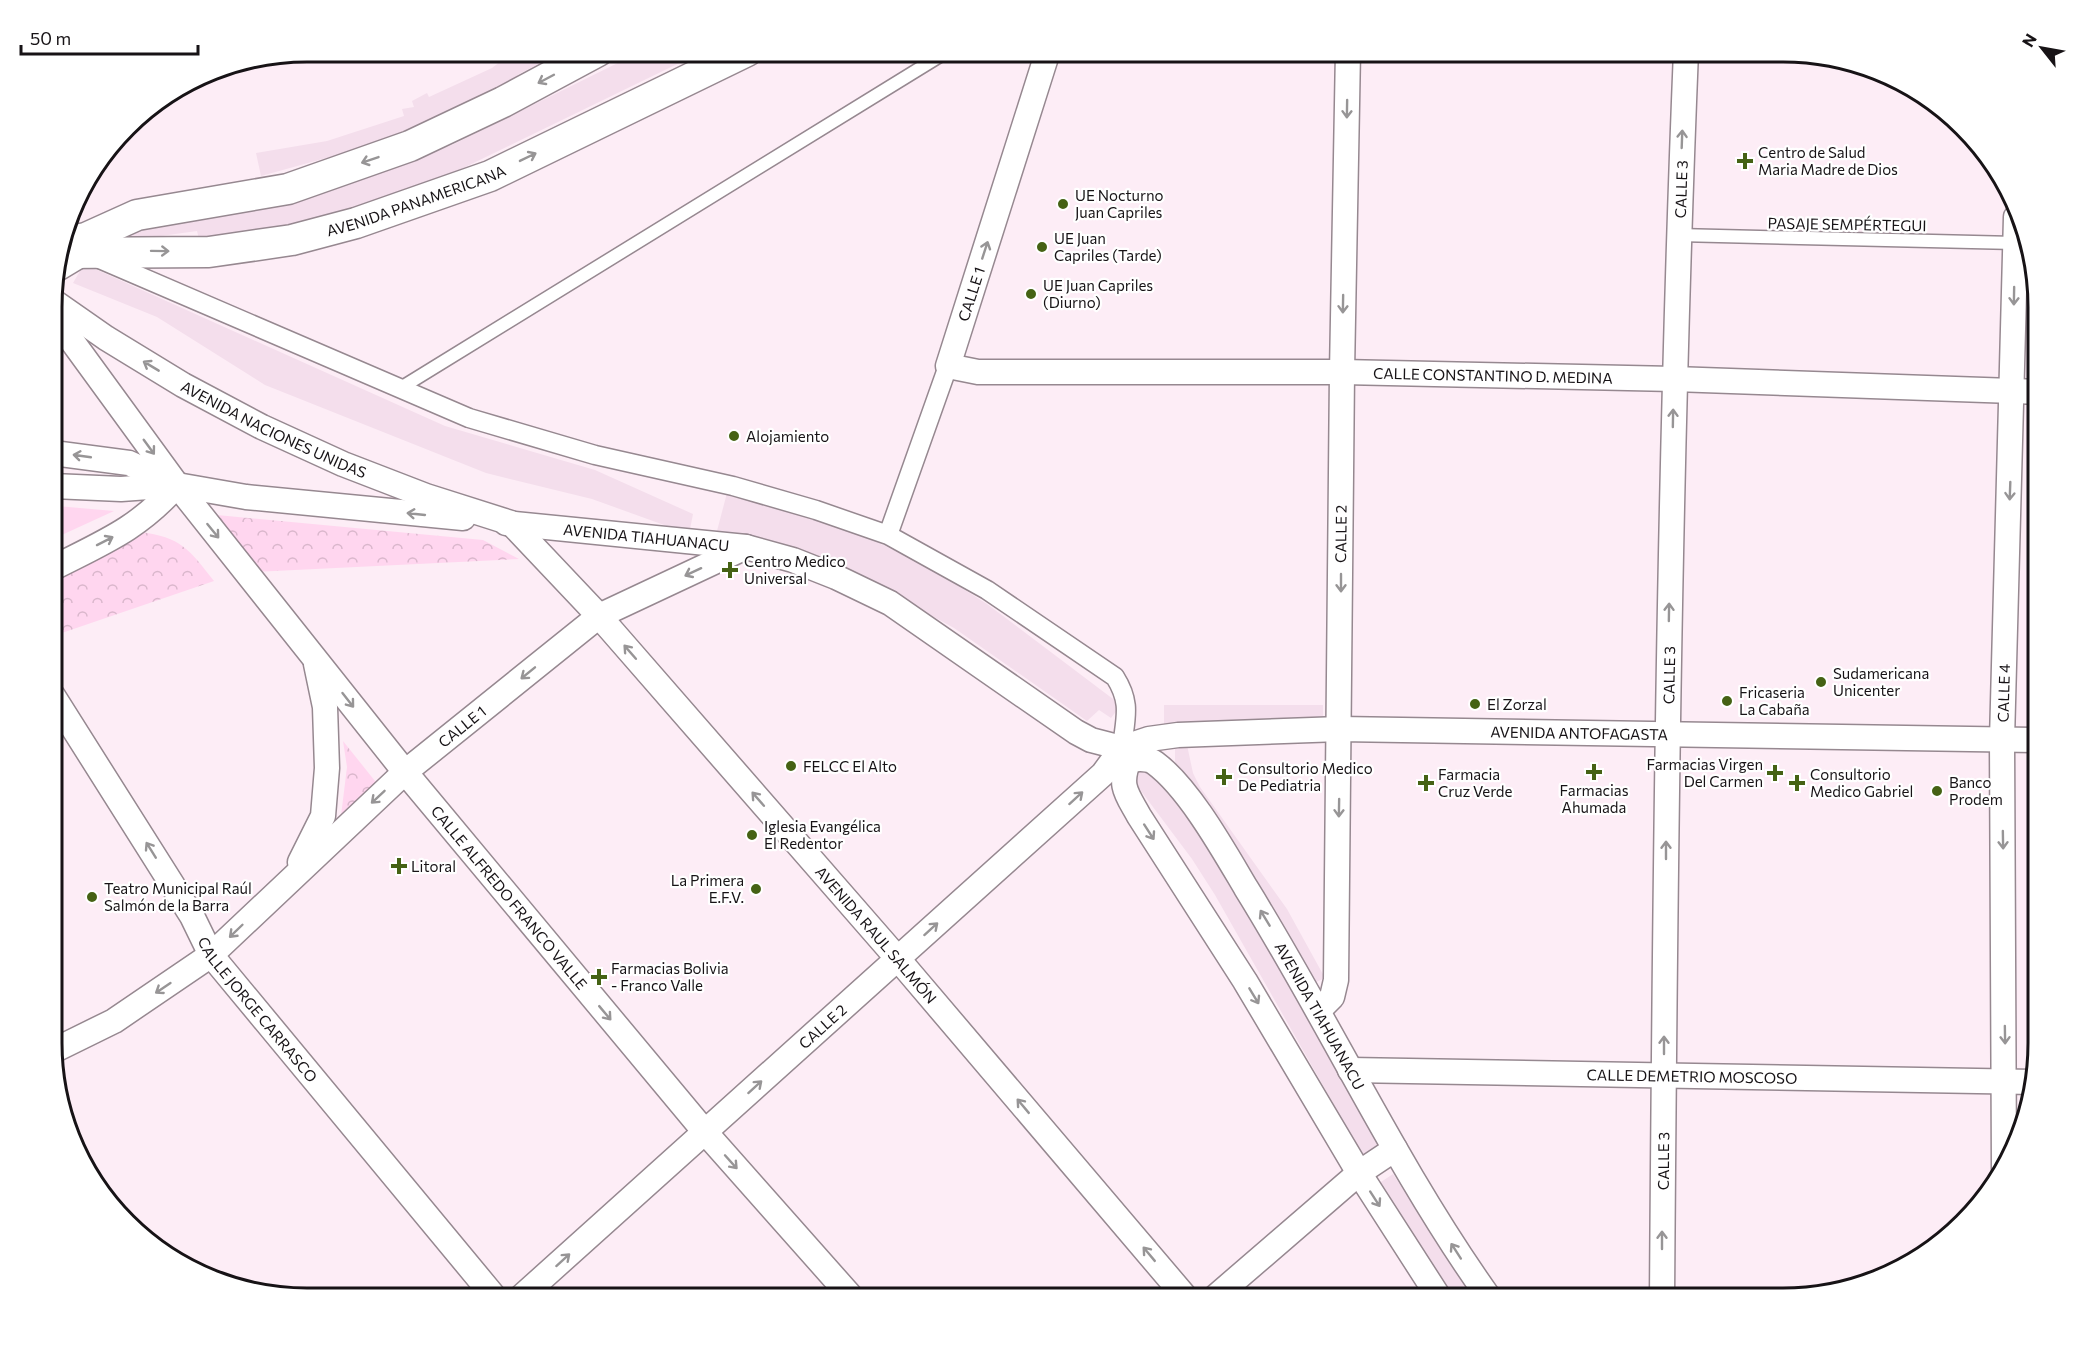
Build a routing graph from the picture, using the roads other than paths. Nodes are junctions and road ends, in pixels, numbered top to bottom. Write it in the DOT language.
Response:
graph roads {
  1 [pos="578,62"];
  2 [pos="724,62"];
  3 [pos="930,62"];
  4 [pos="1045,62"];
  5 [pos="1348,62"];
  6 [pos="1686,62"];
  7 [pos="2016,230"];
  8 [pos="1678,235"];
  9 [pos="2015,243"];
  10 [pos="70,250"];
  11 [pos="62,307"];
  12 [pos="62,327"];
  13 [pos="948,366"];
  14 [pos="1342,372"];
  15 [pos="1674,379"];
  16 [pos="399,389"];
  17 [pos="2013,392"];
  18 [pos="2028,392"];
  19 [pos="62,454"];
  20 [pos="177,485"];
  21 [pos="62,486"];
  22 [pos="512,523"];
  23 [pos="888,535"];
  24 [pos="746,547"];
  25 [pos="62,563"];
  26 [pos="599,616"];
  27 [pos="315,658"];
  28 [pos="62,710"];
  29 [pos="1340,729"];
  30 [pos="1666,734"];
  31 [pos="2002,740"];
  32 [pos="2028,740"];
  33 [pos="1126,754"];
  34 [pos="405,772"];
  35 [pos="293,878"];
  36 [pos="212,955"];
  37 [pos="897,958"];
  38 [pos="1319,1010"];
  39 [pos="62,1047"];
  40 [pos="1350,1070"];
  41 [pos="1664,1075"];
  42 [pos="2005,1081"];
  43 [pos="2025,1082"];
  44 [pos="705,1132"];
  45 [pos="1395,1149"];
  46 [pos="2004,1149"];
  47 [pos="1359,1173"];
  48 [pos="487,1288"];
  49 [pos="531,1288"];
  50 [pos="843,1288"];
  51 [pos="1178,1288"];
  52 [pos="1226,1288"];
  53 [pos="1433,1288"];
  54 [pos="1482,1288"];
  55 [pos="1662,1288"];
  1 -- 10 [label="street, one-way"];
  10 -- 2 [label="street, AVENIDA PANAMERICANA, one-way"];
  3 -- 16 [label="lane"];
  13 -- 4 [label="street, CALLE 1, one-way"];
  5 -- 14 [label="street, CALLE 2, one-way"];
  8 -- 6 [label="street, CALLE 3, one-way"];
  7 -- 9 [label="street, CALLE 4"];
  8 -- 9 [label="lane, PASAJE SEMPÉRTEGUI"];
  8 -- 15 [label="street, CALLE 3"];
  9 -- 17 [label="street, CALLE 4, one-way"];
  10 -- 16 [label="street"];
  22 -- 11 [label="street, AVENIDA NACIONES UNIDAS, one-way"];
  12 -- 20 [label="street, one-way"];
  13 -- 14 [label="street, CALLE CONSTANTINO D. MEDINA"];
  13 -- 23 [label="street, CALLE 1"];
  14 -- 15 [label="street, CALLE CONSTANTINO D. MEDINA"];
  14 -- 29 [label="street, CALLE 2, one-way"];
  15 -- 17 [label="street, CALLE CONSTANTINO D. MEDINA"];
  30 -- 15 [label="street, CALLE 3, one-way"];
  16 -- 23 [label="street"];
  17 -- 18 [label="street, CALLE CONSTANTINO D. MEDINA"];
  17 -- 31 [label="street, CALLE 4, one-way"];
  20 -- 19 [label="street, one-way"];
  20 -- 21 [label="street"];
  22 -- 20 [label="street, AVENIDA TIAHUANACU, one-way"];
  25 -- 20 [label="street, one-way"];
  20 -- 27 [label="street, CALLE ALFREDO FRANCO VALLE, one-way"];
  22 -- 24 [label="street, AVENIDA TIAHUANACU"];
  22 -- 26 [label="street, AVENIDA RAUL SALMÓN"];
  23 -- 33 [label="street"];
  24 -- 26 [label="street, CALLE 1, one-way"];
  24 -- 33 [label="street, AVENIDA TIAHUANACU"];
  26 -- 34 [label="street, CALLE 1, one-way"];
  37 -- 26 [label="street, AVENIDA RAUL SALMÓN, one-way"];
  27 -- 34 [label="street, CALLE ALFREDO FRANCO VALLE, one-way"];
  27 -- 35 [label="street"];
  36 -- 28 [label="street, CALLE JORGE CARRASCO, one-way"];
  29 -- 30 [label="street, AVENIDA ANTOFAGASTA"];
  29 -- 33 [label="street, AVENIDA ANTOFAGASTA"];
  29 -- 38 [label="street, CALLE 2, one-way"];
  30 -- 31 [label="street, AVENIDA ANTOFAGASTA"];
  41 -- 30 [label="street, CALLE 3, one-way"];
  31 -- 32 [label="street, AVENIDA ANTOFAGASTA"];
  31 -- 42 [label="street, CALLE 4, one-way"];
  37 -- 33 [label="street, CALLE 2, one-way"];
  38 -- 33 [label="street, AVENIDA TIAHUANACU, one-way"];
  33 -- 47 [label="street, one-way"];
  34 -- 35 [label="street, CALLE 1, one-way"];
  34 -- 44 [label="street, CALLE ALFREDO FRANCO VALLE, one-way"];
  35 -- 36 [label="street, CALLE 1, one-way"];
  36 -- 39 [label="street, CALLE 1, one-way"];
  36 -- 48 [label="street, CALLE JORGE CARRASCO"];
  44 -- 37 [label="street, CALLE 2, one-way"];
  51 -- 37 [label="street, AVENIDA RAUL SALMÓN, one-way"];
  38 -- 40 [label="street, AVENIDA TIAHUANACU"];
  40 -- 41 [label="street, CALLE DEMETRIO MOSCOSO"];
  40 -- 45 [label="street, AVENIDA TIAHUANACU"];
  41 -- 42 [label="street, CALLE DEMETRIO MOSCOSO"];
  55 -- 41 [label="street, CALLE 3, one-way"];
  42 -- 43 [label="street, CALLE DEMETRIO MOSCOSO"];
  42 -- 46 [label="street, CALLE 4"];
  49 -- 44 [label="street, CALLE 2, one-way"];
  44 -- 50 [label="street, CALLE ALFREDO FRANCO VALLE, one-way"];
  45 -- 47 [label="street"];
  54 -- 45 [label="street, AVENIDA TIAHUANACU, one-way"];
  47 -- 52 [label="street"];
  47 -- 53 [label="street, one-way"];
}
